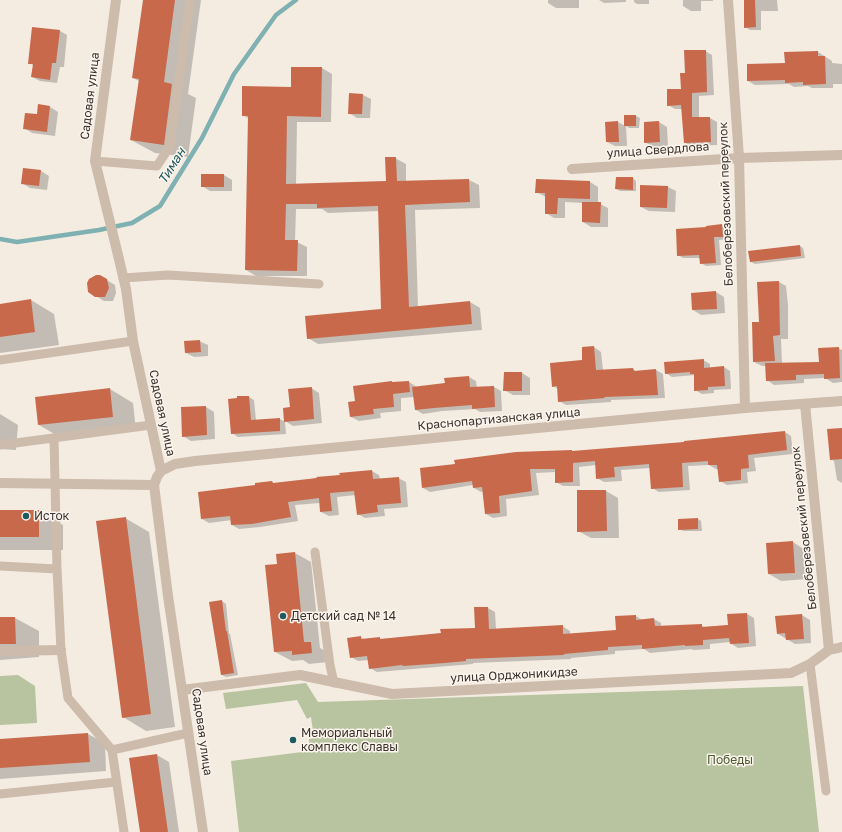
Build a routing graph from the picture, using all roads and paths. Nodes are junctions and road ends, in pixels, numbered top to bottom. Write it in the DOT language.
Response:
graph roads {
  1 [pos="116,0"];
  2 [pos="190,0"];
  3 [pos="728,0"];
  4 [pos="842,155"];
  5 [pos="739,158"];
  6 [pos="95,162"];
  7 [pos="572,169"];
  8 [pos="123,278"];
  9 [pos="319,284"];
  10 [pos="133,341"];
  11 [pos="0,360"];
  12 [pos="842,401"];
  13 [pos="805,404"];
  14 [pos="745,408"];
  15 [pos="151,425"];
  16 [pos="54,438"];
  17 [pos="0,445"];
  18 [pos="161,471"];
  19 [pos="0,482"];
  20 [pos="55,483"];
  21 [pos="154,485"];
  22 [pos="315,552"];
  23 [pos="0,566"];
  24 [pos="57,569"];
  25 [pos="842,647"];
  26 [pos="61,650"];
  27 [pos="829,650"];
  28 [pos="0,651"];
  29 [pos="810,664"];
  30 [pos="334,683"];
  31 [pos="182,690"];
  32 [pos="188,733"];
  33 [pos="112,750"];
  34 [pos="116,782"];
  35 [pos="826,792"];
  36 [pos="0,794"];
  37 [pos="124,832"];
  38 [pos="203,832"];
  1 -- 6 [label="street, Садовая улица"];
  2 -- 6 [label="lane"];
  3 -- 5 [label="street, Белоберезовский переулок"];
  4 -- 5 [label="street, улица Свердлова"];
  5 -- 7 [label="street, улица Свердлова"];
  5 -- 14 [label="street, Белоберезовский переулок"];
  6 -- 8 [label="street, Садовая улица"];
  8 -- 9 [label="lane"];
  8 -- 10 [label="street, Садовая улица"];
  10 -- 11 [label="lane"];
  10 -- 15 [label="street, Садовая улица"];
  12 -- 13 [label="street, Краснопартизанская улица"];
  13 -- 14 [label="street, Краснопартизанская улица"];
  13 -- 27 [label="street, Белоберезовский переулок"];
  14 -- 18 [label="street, Краснопартизанская улица"];
  15 -- 16 [label="lane"];
  15 -- 18 [label="street, Садовая улица"];
  16 -- 17 [label="lane"];
  16 -- 20 [label="lane"];
  18 -- 21 [label="street, Садовая улица"];
  19 -- 20 [label="street"];
  20 -- 21 [label="street"];
  20 -- 24 [label="lane"];
  21 -- 31 [label="street, Садовая улица"];
  22 -- 30 [label="lane"];
  23 -- 24 [label="lane"];
  24 -- 26 [label="lane"];
  25 -- 27 [label="street, улица Орджоникидзе"];
  26 -- 28 [label="street"];
  26 -- 33 [label="lane"];
  27 -- 29 [label="street, улица Орджоникидзе"];
  29 -- 30 [label="street, улица Орджоникидзе"];
  29 -- 35 [label="lane"];
  30 -- 31 [label="street, улица Орджоникидзе"];
  31 -- 32 [label="street, Садовая улица"];
  32 -- 33 [label="lane"];
  32 -- 38 [label="street, Садовая улица"];
  33 -- 34 [label="lane"];
  34 -- 36 [label="lane"];
  34 -- 37 [label="lane"];
}
